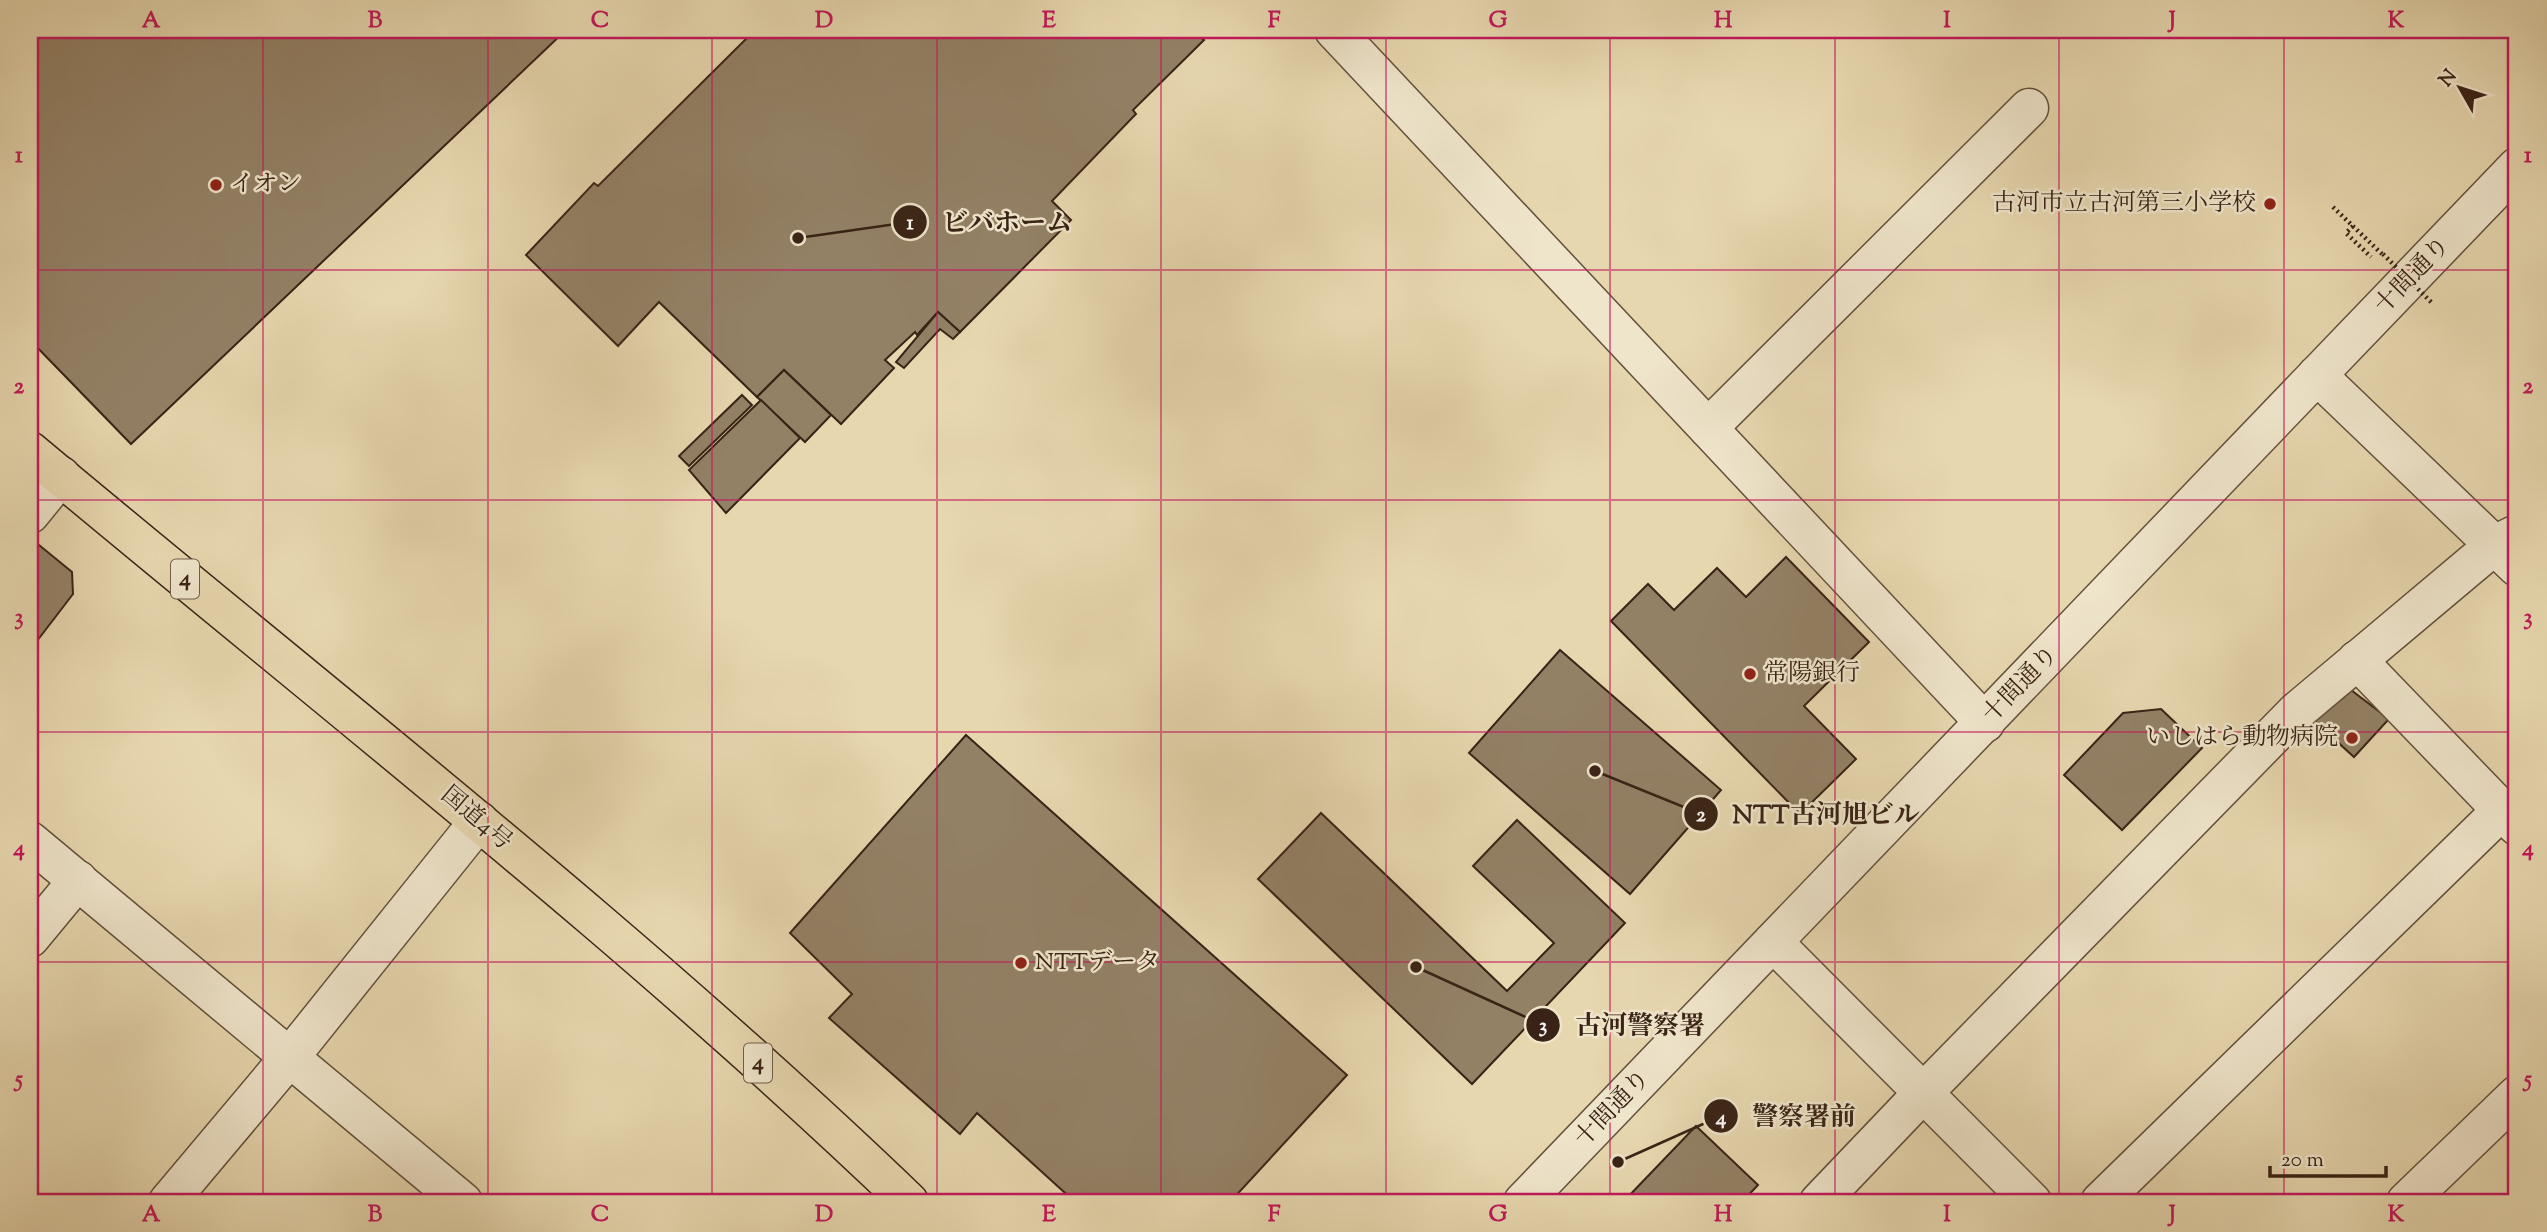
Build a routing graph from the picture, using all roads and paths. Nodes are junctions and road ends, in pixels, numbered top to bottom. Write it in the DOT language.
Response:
graph roads {
  1 [pos="1334,30"];
  2 [pos="2029,108"];
  3 [pos="2517,167"];
  4 [pos="2333,207"];
  5 [pos="2353,226"];
  6 [pos="2371,257"];
  7 [pos="2433,303"];
  8 [pos="2317,375"];
  9 [pos="1708,428"];
  10 [pos="30,450"];
  11 [pos="61,477"];
  12 [pos="30,514"];
  13 [pos="2510,548"];
  14 [pos="2357,660"];
  15 [pos="1985,723"];
  16 [pos="2509,818"];
  17 [pos="479,821"];
  18 [pos="30,841"];
  19 [pos="78,880"];
  20 [pos="30,938"];
  21 [pos="1773,943"];
  22 [pos="289,1058"];
  23 [pos="1923,1093"];
  24 [pos="2517,1095"];
  25 [pos="167,1202"];
  26 [pos="463,1202"];
  27 [pos="909,1202"];
  28 [pos="1523,1202"];
  29 [pos="1819,1202"];
  30 [pos="2032,1202"];
  31 [pos="2099,1202"];
  32 [pos="2406,1202"];
  1 -- 9 [label="street"];
  2 -- 9 [label="street"];
  3 -- 8 [label="street, 十間通り"];
  4 -- 5 [label="path"];
  5 -- 6 [label="path"];
  5 -- 7 [label="path, bridge"];
  8 -- 13 [label="street"];
  8 -- 15 [label="street, 十間通り"];
  9 -- 15 [label="street"];
  10 -- 11 [label="highway, 国道4号 / 4"];
  11 -- 12 [label="street"];
  11 -- 17 [label="highway, 国道4号 / 4"];
  13 -- 14 [label="street"];
  14 -- 16 [label="street"];
  14 -- 23 [label="street"];
  15 -- 21 [label="street, 十間通り"];
  16 -- 31 [label="street"];
  17 -- 22 [label="street"];
  17 -- 27 [label="highway, 国道4号 / 4"];
  18 -- 19 [label="street"];
  19 -- 20 [label="street"];
  19 -- 22 [label="street"];
  21 -- 23 [label="street"];
  21 -- 28 [label="street, 十間通り"];
  22 -- 25 [label="street"];
  22 -- 26 [label="street"];
  23 -- 29 [label="street"];
  23 -- 30 [label="street"];
  24 -- 32 [label="street"];
}
